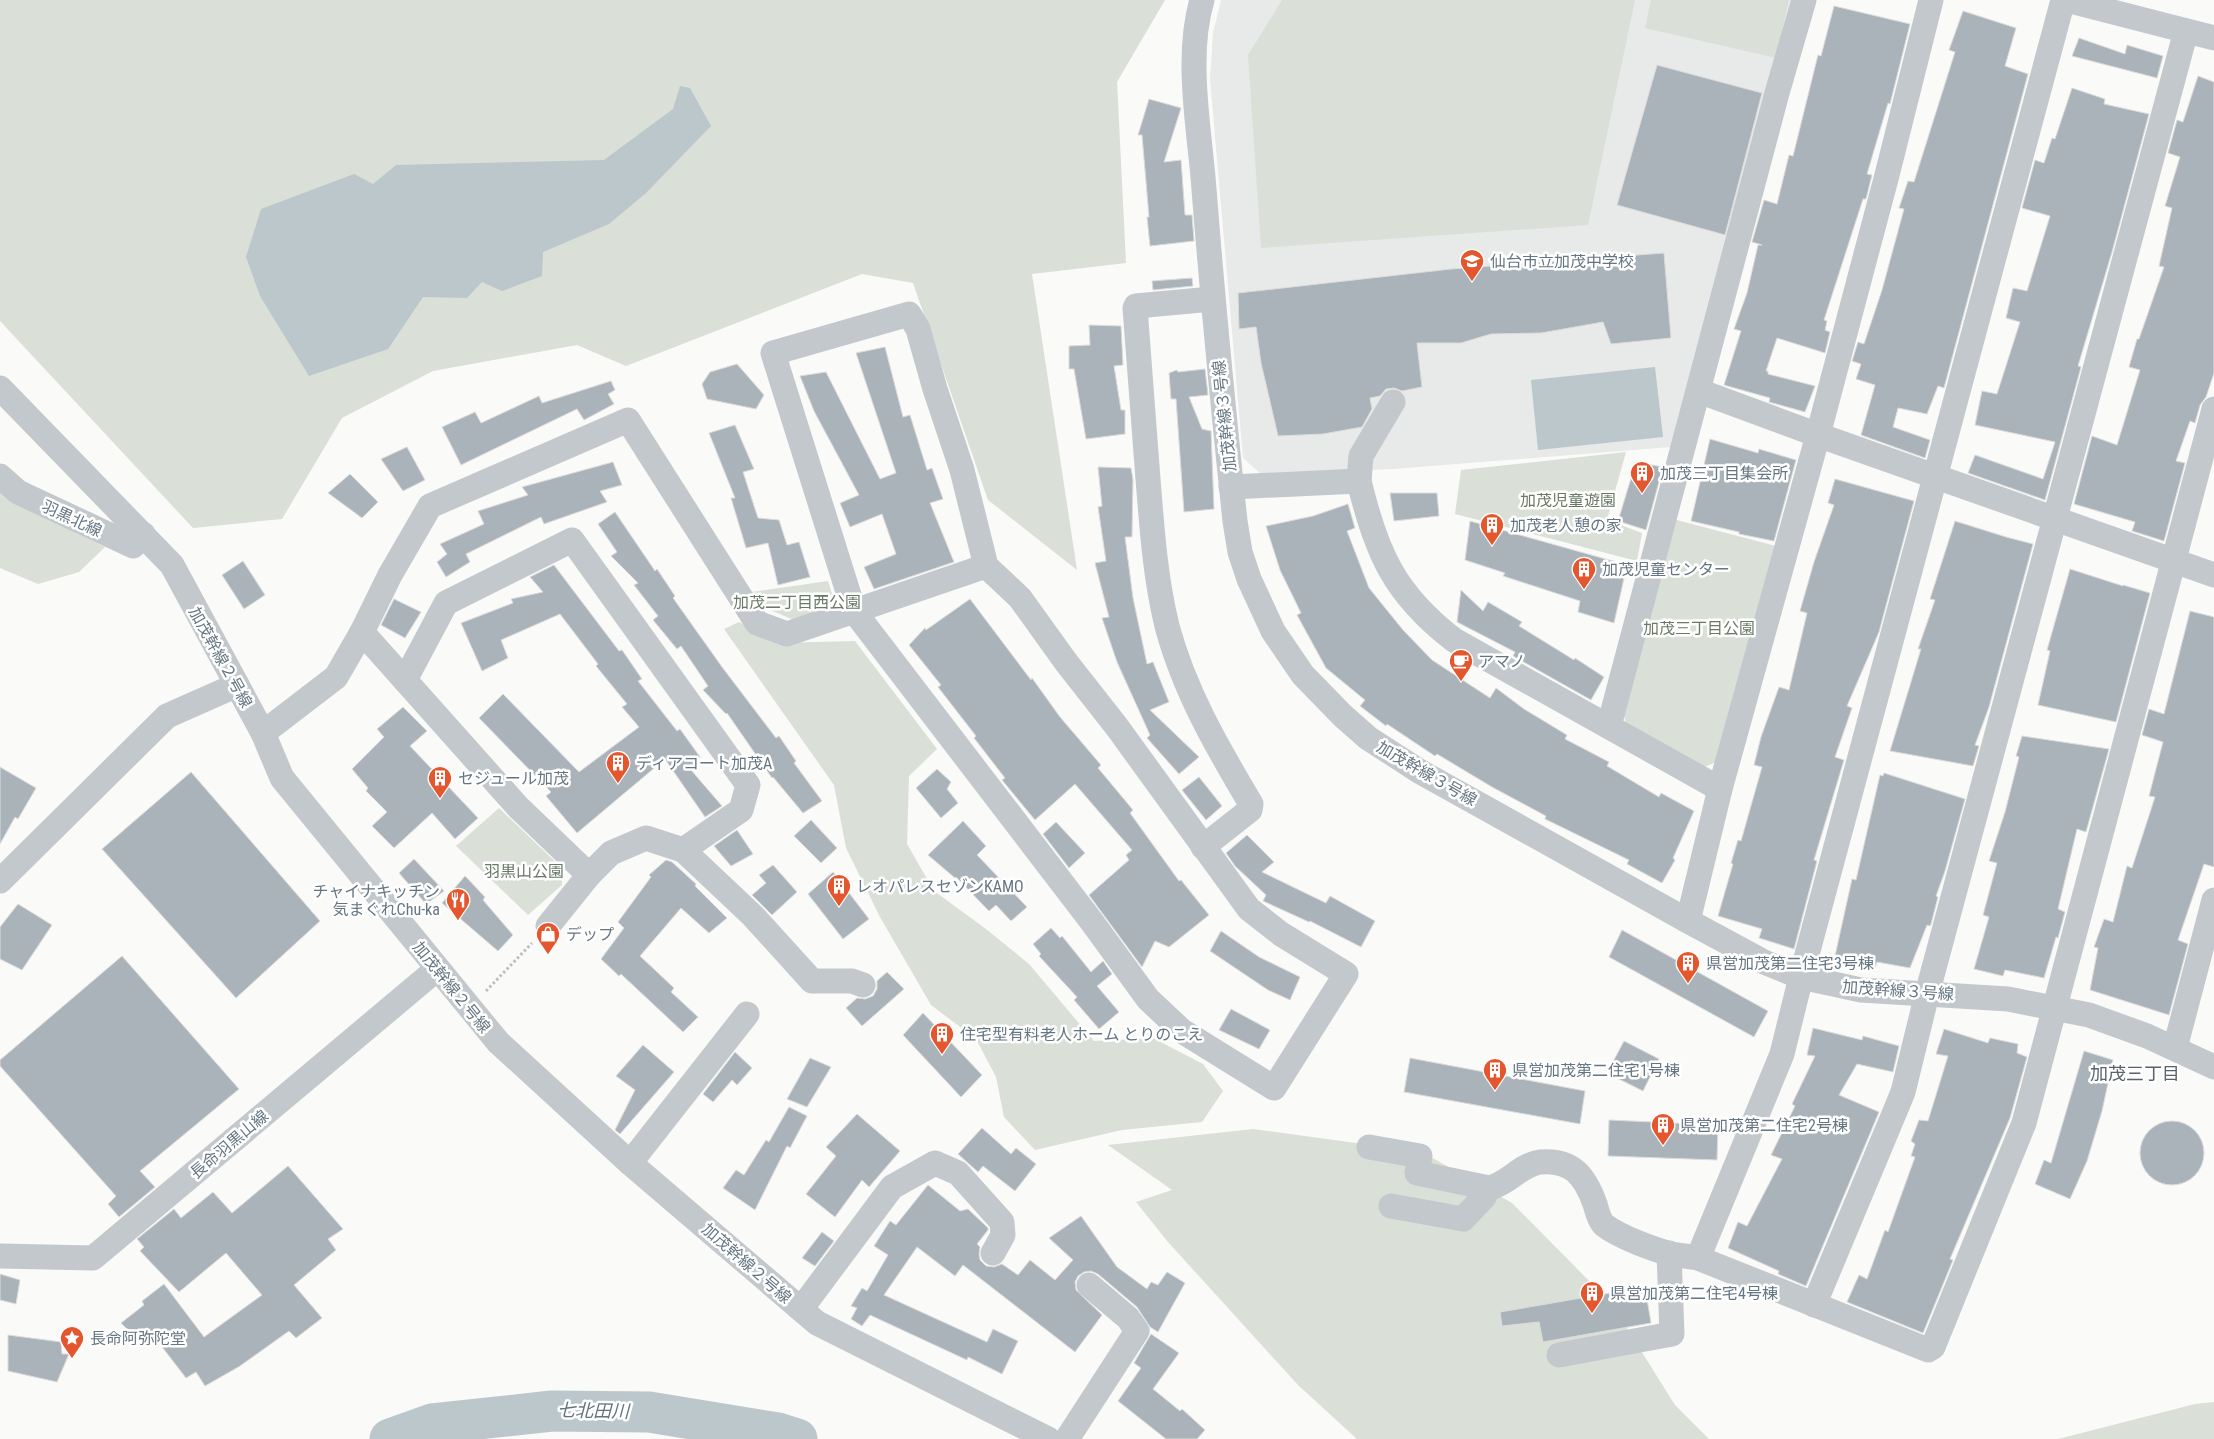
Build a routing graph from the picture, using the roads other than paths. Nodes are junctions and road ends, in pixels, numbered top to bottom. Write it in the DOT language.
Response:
graph roads {
  1 [pos="1202,0"];
  2 [pos="1804,0"];
  3 [pos="1932,0"];
  4 [pos="2065,0"];
  5 [pos="2186,31"];
  6 [pos="2214,38"];
  7 [pos="1212,299"];
  8 [pos="0,388"];
  9 [pos="1699,391"];
  10 [pos="1393,402"];
  11 [pos="2214,409"];
  12 [pos="1818,435"];
  13 [pos="0,476"];
  14 [pos="1936,476"];
  15 [pos="1359,481"];
  16 [pos="1231,487"];
  17 [pos="2055,518"];
  18 [pos="143,534"];
  19 [pos="2174,561"];
  20 [pos="986,566"];
  21 [pos="2214,575"];
  22 [pos="854,610"];
  23 [pos="362,632"];
  24 [pos="405,680"];
  25 [pos="237,685"];
  26 [pos="1609,726"];
  27 [pos="263,733"];
  28 [pos="1720,789"];
  29 [pos="1203,847"];
  30 [pos="683,850"];
  31 [pos="589,875"];
  32 [pos="0,881"];
  33 [pos="2214,900"];
  34 [pos="1688,922"];
  35 [pos="548,926"];
  36 [pos="437,969"];
  37 [pos="1801,977"];
  38 [pos="863,985"];
  39 [pos="1926,994"];
  40 [pos="2054,1007"];
  41 [pos="747,1014"];
  42 [pos="2175,1048"];
  43 [pos="2214,1067"];
  44 [pos="1369,1147"];
  45 [pos="630,1163"];
  46 [pos="1489,1188"];
  47 [pos="1391,1206"];
  48 [pos="1668,1253"];
  49 [pos="993,1254"];
  50 [pos="0,1256"];
  51 [pos="1698,1258"];
  52 [pos="1089,1285"];
  53 [pos="1814,1305"];
  54 [pos="801,1309"];
  55 [pos="1559,1355"];
  56 [pos="1048,1439"];
  57 [pos="1067,1439"];
  1 -- 7 [label="street, 加茂幹線３号線"];
  2 -- 9 [label="street"];
  3 -- 12 [label="street"];
  4 -- 5 [label="street"];
  4 -- 14 [label="street"];
  5 -- 6 [label="street"];
  5 -- 17 [label="street"];
  7 -- 16 [label="street, 加茂幹線３号線"];
  7 -- 29 [label="street"];
  8 -- 18 [label="street, 加茂幹線２号線"];
  9 -- 12 [label="street"];
  9 -- 26 [label="street"];
  10 -- 15 [label="street"];
  11 -- 19 [label="street"];
  12 -- 14 [label="street"];
  12 -- 28 [label="street"];
  13 -- 18 [label="street, 羽黒北線"];
  14 -- 17 [label="street"];
  14 -- 37 [label="street"];
  15 -- 16 [label="street"];
  15 -- 26 [label="street"];
  16 -- 34 [label="street, 加茂幹線３号線"];
  17 -- 19 [label="street"];
  17 -- 39 [label="street"];
  18 -- 25 [label="street, 加茂幹線２号線"];
  19 -- 21 [label="street"];
  19 -- 40 [label="street"];
  20 -- 22 [label="street"];
  20 -- 22 [label="street"];
  20 -- 29 [label="street"];
  22 -- 23 [label="street"];
  22 -- 29 [label="street"];
  23 -- 24 [label="street"];
  23 -- 27 [label="street"];
  24 -- 30 [label="street"];
  24 -- 31 [label="street"];
  25 -- 27 [label="street, 加茂幹線２号線"];
  25 -- 32 [label="street"];
  26 -- 28 [label="street"];
  27 -- 36 [label="street, 加茂幹線２号線"];
  28 -- 34 [label="street"];
  30 -- 31 [label="street"];
  30 -- 38 [label="street"];
  31 -- 35 [label="street"];
  33 -- 42 [label="street"];
  34 -- 37 [label="street, 加茂幹線３号線"];
  36 -- 45 [label="street, 加茂幹線２号線"];
  36 -- 50 [label="street, 長命羽黒山線"];
  37 -- 39 [label="street, 加茂幹線３号線"];
  37 -- 51 [label="street"];
  39 -- 40 [label="street, 加茂幹線３号線"];
  39 -- 53 [label="street"];
  40 -- 42 [label="street, 加茂幹線３号線"];
  40 -- 53 [label="street"];
  41 -- 45 [label="street"];
  42 -- 43 [label="street, 加茂幹線３号線"];
  44 -- 46 [label="street"];
  45 -- 54 [label="street, 加茂幹線２号線"];
  46 -- 47 [label="street"];
  46 -- 48 [label="street"];
  48 -- 51 [label="street"];
  48 -- 55 [label="street"];
  49 -- 54 [label="street"];
  51 -- 53 [label="street"];
  52 -- 57 [label="street"];
  54 -- 56 [label="street, 加茂幹線２号線"];
}
